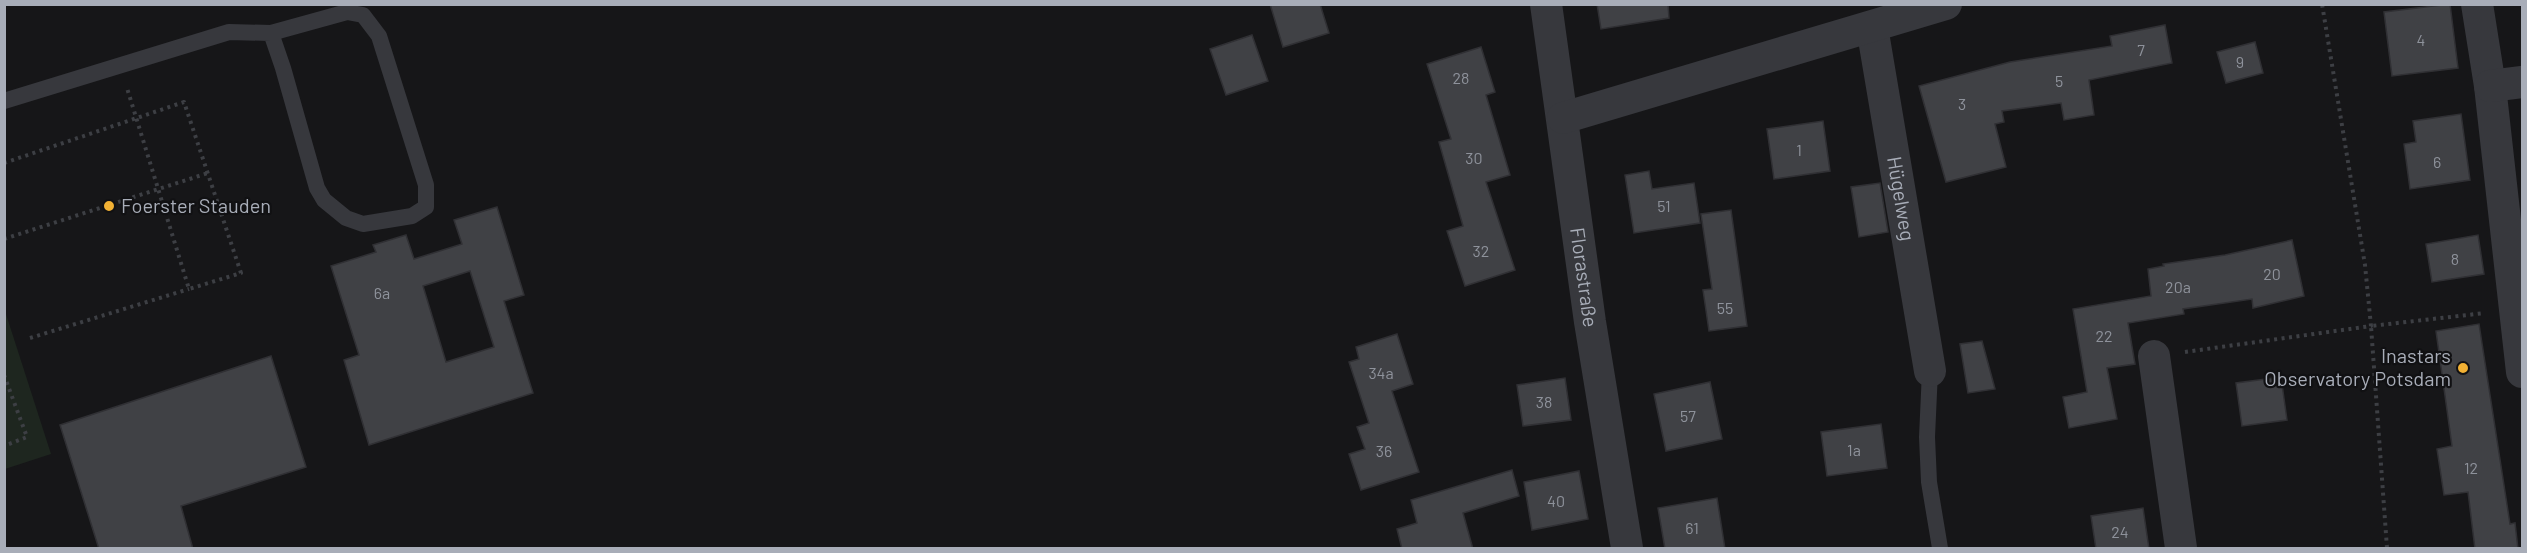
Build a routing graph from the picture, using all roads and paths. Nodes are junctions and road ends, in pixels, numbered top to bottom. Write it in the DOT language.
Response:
graph roads {
  1 [pos="1546,4"];
  2 [pos="1946,4"];
  3 [pos="2322,4"];
  4 [pos="2477,4"];
  5 [pos="1865,20"];
  6 [pos="271,33"];
  7 [pos="2523,82"];
  8 [pos="126,83"];
  9 [pos="2490,86"];
  10 [pos="4,101"];
  11 [pos="1563,118"];
  12 [pos="136,119"];
  13 [pos="4,163"];
  14 [pos="208,173"];
  15 [pos="158,189"];
  16 [pos="4,239"];
  17 [pos="189,289"];
  18 [pos="2518,309"];
  19 [pos="2370,326"];
  20 [pos="30,338"];
  21 [pos="2154,356"];
  22 [pos="1930,371"];
  23 [pos="2523,372"];
  24 [pos="4,375"];
  25 [pos="4,446"];
  26 [pos="1627,549"];
  27 [pos="1940,549"];
  28 [pos="2181,549"];
  29 [pos="2387,549"];
  1 -- 11 [label="street, Florastraße"];
  2 -- 5 [label="street"];
  3 -- 19 [label="path"];
  4 -- 9 [label="street"];
  5 -- 11 [label="street"];
  5 -- 22 [label="street, Hügelweg"];
  6 -- 6 [label="lane"];
  6 -- 10 [label="lane"];
  7 -- 9 [label="street"];
  8 -- 12 [label="path"];
  9 -- 18 [label="street"];
  11 -- 26 [label="street, Florastraße"];
  12 -- 13 [label="path"];
  12 -- 14 [label="path"];
  12 -- 15 [label="path"];
  14 -- 15 [label="path"];
  14 -- 17 [label="path"];
  15 -- 16 [label="path"];
  15 -- 17 [label="path"];
  17 -- 20 [label="path"];
  18 -- 19 [label="path"];
  18 -- 23 [label="street"];
  19 -- 21 [label="path"];
  19 -- 29 [label="path"];
  21 -- 28 [label="street"];
  22 -- 27 [label="lane"];
  24 -- 25 [label="path"];
}
